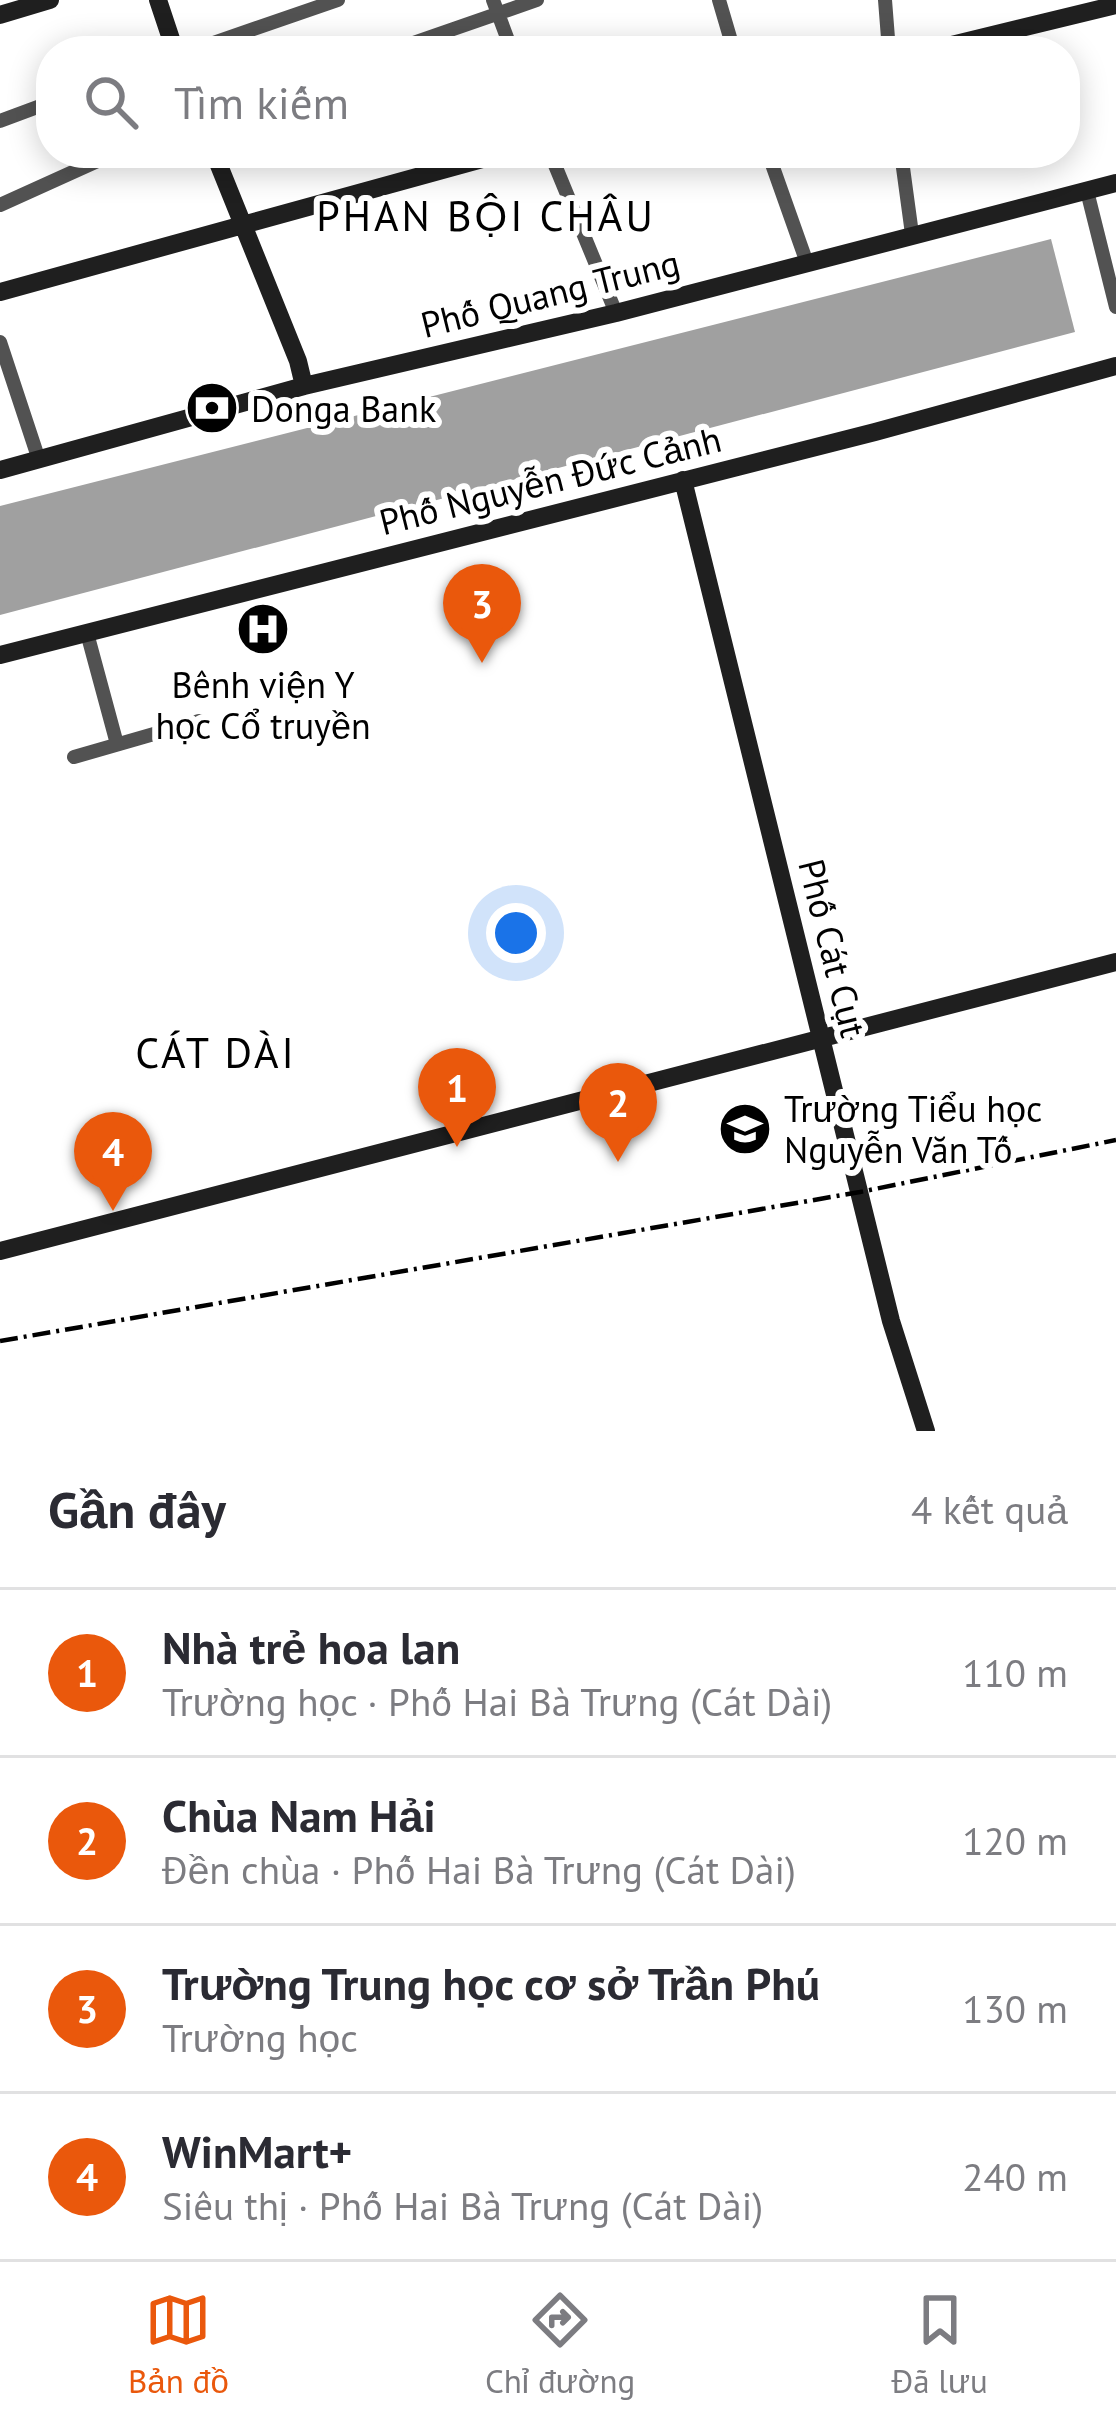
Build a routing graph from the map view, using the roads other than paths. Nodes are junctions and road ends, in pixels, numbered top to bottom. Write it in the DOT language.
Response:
graph roads {
  1 [pos="50,0"];
  2 [pos="158,0"];
  3 [pos="338,0"];
  4 [pos="537,0"];
  5 [pos="719,0"];
  6 [pos="885,0"];
  7 [pos="1116,5"];
  8 [pos="496,7"];
  9 [pos="0,15"];
  10 [pos="171,36"];
  11 [pos="234,36"];
  12 [pos="426,36"];
  13 [pos="507,36"];
  14 [pos="730,36"];
  15 [pos="888,36"];
  16 [pos="989,36"];
  17 [pos="36,108"];
  18 [pos="0,122"];
  19 [pos="82,168"];
  20 [pos="220,168"];
  21 [pos="451,168"];
  22 [pos="556,168"];
  23 [pos="773,168"];
  24 [pos="904,168"];
  25 [pos="1116,183"];
  26 [pos="1087,190"];
  27 [pos="0,205"];
  28 [pos="242,227"];
  29 [pos="912,234"];
  30 [pos="807,263"];
  31 [pos="0,292"];
  32 [pos="1116,307"];
  33 [pos="616,313"];
  34 [pos="0,342"];
  35 [pos="1116,366"];
  36 [pos="304,386"];
  37 [pos="39,460"];
  38 [pos="0,470"];
  39 [pos="683,479"];
  40 [pos="87,633"];
  41 [pos="0,655"];
  42 [pos="199,721"];
  43 [pos="117,744"];
  44 [pos="74,757"];
  45 [pos="1116,962"];
  46 [pos="820,1037"];
  47 [pos="0,1251"];
  48 [pos="926,1431"];
  1 -- 9 [label="main road"];
  2 -- 10 [label="main road"];
  3 -- 11 [label="street"];
  4 -- 8 [label="street"];
  5 -- 14 [label="street"];
  6 -- 15 [label="street"];
  7 -- 16 [label="main road"];
  8 -- 12 [label="street"];
  8 -- 13 [label="street"];
  17 -- 18 [label="street"];
  19 -- 27 [label="street"];
  20 -- 28 [label="main road"];
  21 -- 28 [label="main road"];
  22 -- 33 [label="street"];
  23 -- 30 [label="street"];
  24 -- 29 [label="street"];
  25 -- 26 [label="main road, Phố Quang Trung"];
  26 -- 29 [label="main road, Phố Quang Trung"];
  26 -- 32 [label="street"];
  28 -- 31 [label="main road"];
  28 -- 36 [label="main road"];
  29 -- 30 [label="main road, Phố Quang Trung"];
  30 -- 33 [label="main road, Phố Quang Trung"];
  33 -- 36 [label="main road, Phố Quang Trung"];
  34 -- 37 [label="street"];
  35 -- 39 [label="main road, Phố Nguyễn Đức Cảnh"];
  36 -- 37 [label="main road, Phố Quang Trung"];
  37 -- 38 [label="main road, Phố Quang Trung"];
  39 -- 40 [label="main road, Phố Nguyễn Đức Cảnh"];
  39 -- 46 [label="main road, Phố Cát Cụt"];
  40 -- 41 [label="main road, Phố Nguyễn Đức Cảnh"];
  40 -- 43 [label="street"];
  42 -- 43 [label="street"];
  43 -- 44 [label="street"];
  45 -- 46 [label="main road"];
  46 -- 47 [label="main road"];
  46 -- 48 [label="main road, Phố Cát Cụt"];
}
